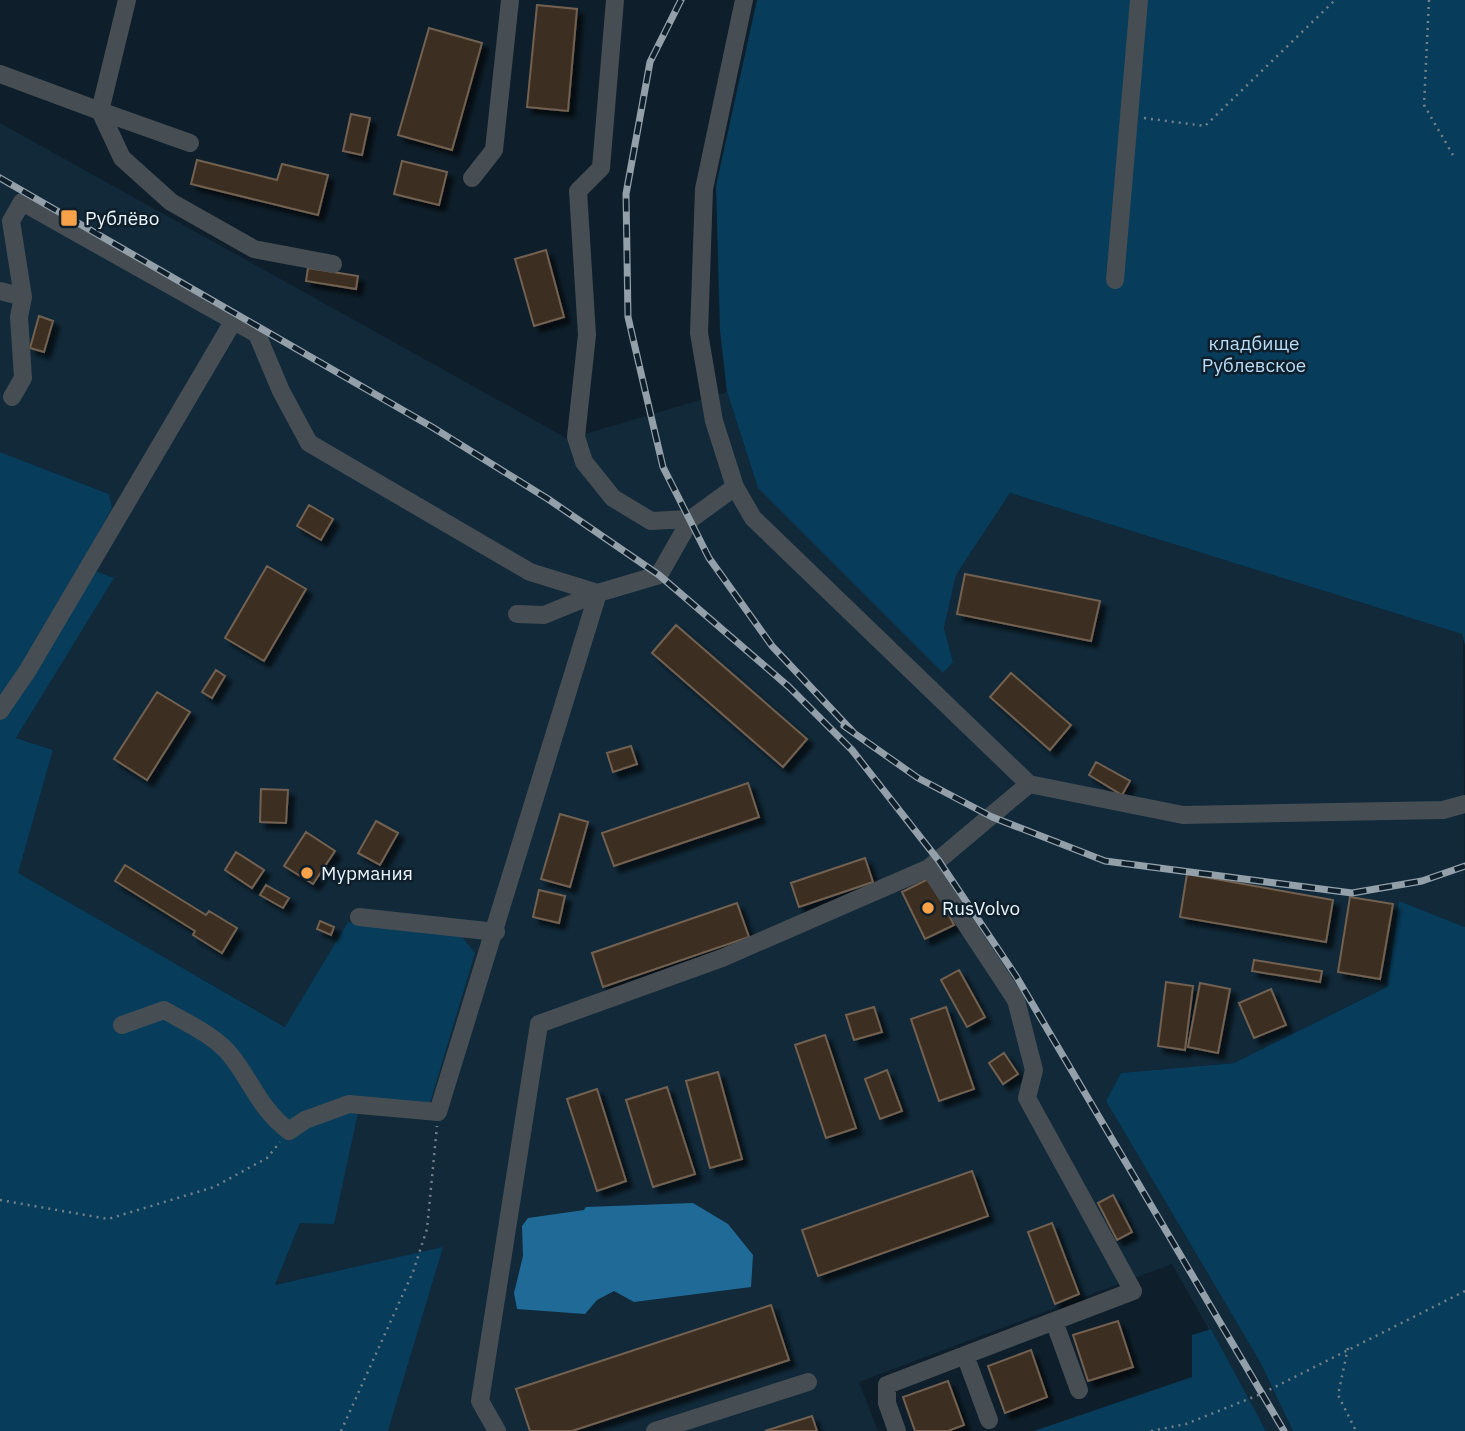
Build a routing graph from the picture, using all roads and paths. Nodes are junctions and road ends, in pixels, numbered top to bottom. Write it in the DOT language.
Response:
graph roads {
  1 [pos="127,0"];
  2 [pos="510,0"];
  3 [pos="615,0"];
  4 [pos="744,0"];
  5 [pos="1139,0"];
  6 [pos="1335,0"];
  7 [pos="1429,0"];
  8 [pos="0,74"];
  9 [pos="100,111"];
  10 [pos="1127,116"];
  11 [pos="190,143"];
  12 [pos="1452,155"];
  13 [pos="472,178"];
  14 [pos="5,218"];
  15 [pos="333,264"];
  16 [pos="1115,281"];
  17 [pos="0,291"];
  18 [pos="23,298"];
  19 [pos="234,320"];
  20 [pos="12,397"];
  21 [pos="736,487"];
  22 [pos="691,519"];
  23 [pos="598,593"];
  24 [pos="517,614"];
  25 [pos="0,711"];
  26 [pos="1030,784"];
  27 [pos="1465,804"];
  28 [pos="929,868"];
  29 [pos="359,917"];
  30 [pos="496,932"];
  31 [pos="122,1025"];
  32 [pos="438,1112"];
  33 [pos="289,1131"];
  34 [pos="0,1200"];
  35 [pos="1465,1291"];
  36 [pos="1054,1321"];
  37 [pos="1348,1348"];
  38 [pos="965,1355"];
  39 [pos="808,1382"];
  40 [pos="1079,1391"];
  41 [pos="989,1420"];
  42 [pos="341,1431"];
  43 [pos="498,1431"];
  44 [pos="655,1431"];
  45 [pos="897,1431"];
  46 [pos="1152,1431"];
  47 [pos="1356,1431"];
  1 -- 9 [label="lane"];
  2 -- 13 [label="lane"];
  3 -- 22 [label="lane"];
  4 -- 21 [label="lane"];
  5 -- 10 [label="lane"];
  6 -- 10 [label="path"];
  7 -- 12 [label="path"];
  8 -- 9 [label="lane"];
  9 -- 11 [label="lane"];
  9 -- 15 [label="lane"];
  10 -- 16 [label="lane"];
  14 -- 18 [label="lane"];
  14 -- 19 [label="lane"];
  17 -- 18 [label="lane"];
  18 -- 20 [label="lane"];
  19 -- 23 [label="lane"];
  19 -- 25 [label="lane"];
  21 -- 22 [label="lane"];
  21 -- 26 [label="lane"];
  22 -- 23 [label="lane"];
  23 -- 24 [label="lane"];
  23 -- 30 [label="lane"];
  26 -- 27 [label="lane"];
  26 -- 28 [label="lane"];
  28 -- 36 [label="lane"];
  28 -- 43 [label="lane"];
  29 -- 30 [label="lane"];
  30 -- 32 [label="lane"];
  31 -- 33 [label="lane"];
  32 -- 33 [label="lane"];
  32 -- 42 [label="path"];
  33 -- 34 [label="path"];
  35 -- 37 [label="path"];
  36 -- 38 [label="lane"];
  36 -- 40 [label="lane"];
  37 -- 46 [label="path"];
  37 -- 47 [label="path"];
  38 -- 41 [label="lane"];
  38 -- 45 [label="lane"];
  39 -- 44 [label="lane"];
}
